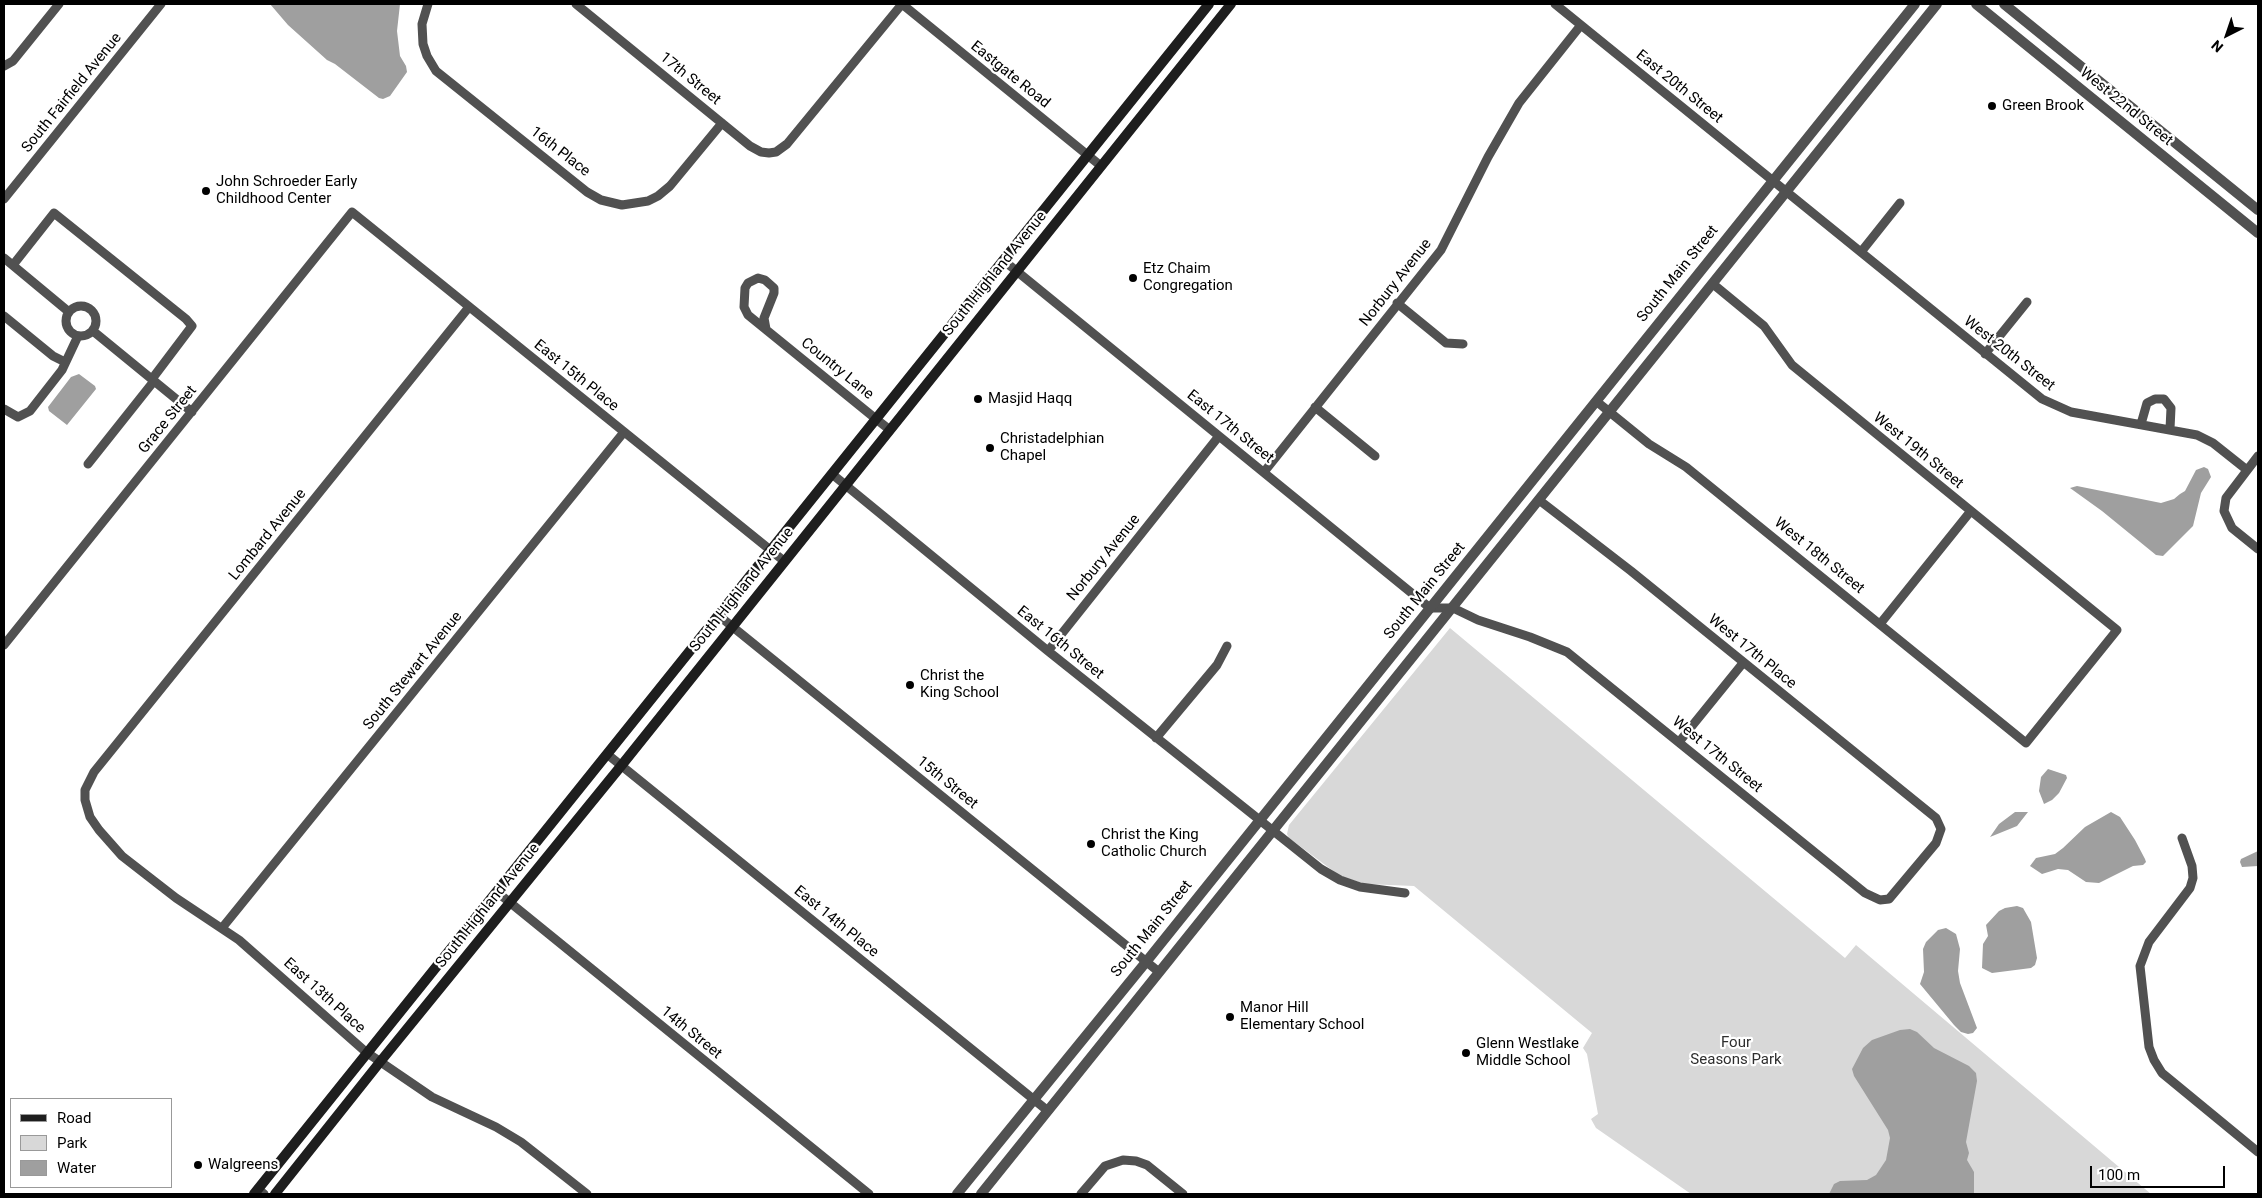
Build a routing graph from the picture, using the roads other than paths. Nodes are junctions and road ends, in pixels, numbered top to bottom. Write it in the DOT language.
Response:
graph roads {
  1 [pos="59,4"];
  2 [pos="161,4"];
  3 [pos="428,4"];
  4 [pos="576,4"];
  5 [pos="902,4"];
  6 [pos="1209,4"];
  7 [pos="1231,4"];
  8 [pos="1555,4"];
  9 [pos="1915,4"];
  10 [pos="1937,4"];
  11 [pos="1976,4"];
  12 [pos="2004,4"];
  13 [pos="1581,25"];
  14 [pos="5,67"];
  15 [pos="722,123"];
  16 [pos="1087,156"];
  17 [pos="1101,166"];
  18 [pos="1773,181"];
  19 [pos="1787,192"];
  20 [pos="4,199"];
  21 [pos="1900,203"];
  22 [pos="2258,210"];
  23 [pos="352,212"];
  24 [pos="2258,233"];
  25 [pos="1861,252"];
  26 [pos="4,258"];
  27 [pos="1003,260"];
  28 [pos="12,265"];
  29 [pos="1017,271"];
  30 [pos="1713,284"];
  31 [pos="2028,302"];
  32 [pos="1398,304"];
  33 [pos="470,307"];
  34 [pos="69,312"];
  35 [pos="4,316"];
  36 [pos="766,329"];
  37 [pos="93,331"];
  38 [pos="78,336"];
  39 [pos="1463,344"];
  40 [pos="1986,354"];
  41 [pos="65,362"];
  42 [pos="153,380"];
  43 [pos="1596,401"];
  44 [pos="1314,408"];
  45 [pos="4,409"];
  46 [pos="192,412"];
  47 [pos="1610,412"];
  48 [pos="876,419"];
  49 [pos="2141,424"];
  50 [pos="2170,429"];
  51 [pos="890,430"];
  52 [pos="624,432"];
  53 [pos="1220,436"];
  54 [pos="1375,456"];
  55 [pos="2258,456"];
  56 [pos="88,464"];
  57 [pos="2247,470"];
  58 [pos="1264,472"];
  59 [pos="832,474"];
  60 [pos="846,485"];
  61 [pos="1539,500"];
  62 [pos="1970,512"];
  63 [pos="2258,549"];
  64 [pos="770,550"];
  65 [pos="784,561"];
  66 [pos="1430,608"];
  67 [pos="1453,608"];
  68 [pos="718,615"];
  69 [pos="1880,624"];
  70 [pos="732,626"];
  71 [pos="4,645"];
  72 [pos="1227,646"];
  73 [pos="1048,651"];
  74 [pos="1743,663"];
  75 [pos="1156,738"];
  76 [pos="2021,738"];
  77 [pos="1678,742"];
  78 [pos="607,754"];
  79 [pos="621,766"];
  80 [pos="88,780"];
  81 [pos="1259,820"];
  82 [pos="1942,829"];
  83 [pos="1273,831"];
  84 [pos="2182,838"];
  85 [pos="497,892"];
  86 [pos="1405,893"];
  87 [pos="510,903"];
  88 [pos="222,928"];
  89 [pos="1146,962"];
  90 [pos="1159,972"];
  91 [pos="366,1052"];
  92 [pos="380,1062"];
  93 [pos="1033,1099"];
  94 [pos="1048,1110"];
  95 [pos="2258,1152"];
  96 [pos="259,1193"];
  97 [pos="275,1194"];
  98 [pos="586,1194"];
  99 [pos="869,1194"];
  100 [pos="956,1194"];
  101 [pos="981,1194"];
  102 [pos="1081,1194"];
  103 [pos="1183,1194"];
  1 -- 14 [label="street"];
  2 -- 20 [label="street, South Fairfield Avenue"];
  3 -- 15 [label="street, 16th Place"];
  4 -- 15 [label="street, 17th Street"];
  5 -- 15 [label="street, 17th Street"];
  5 -- 16 [label="street, Eastgate Road"];
  6 -- 16 [label="main road, South Highland Avenue"];
  7 -- 17 [label="main road, South Highland Avenue"];
  8 -- 13 [label="street, East 20th Street"];
  9 -- 18 [label="street, South Main Street"];
  10 -- 19 [label="street"];
  11 -- 24 [label="street, West 22nd Street"];
  12 -- 22 [label="street, West 22nd Street"];
  13 -- 18 [label="street, East 20th Street"];
  13 -- 32 [label="street, Norbury Avenue"];
  16 -- 17 [label="street, Eastgate Road"];
  16 -- 27 [label="main road, South Highland Avenue"];
  17 -- 29 [label="main road, South Highland Avenue"];
  18 -- 19 [label="street, East 20th Street"];
  18 -- 43 [label="street, South Main Street"];
  19 -- 25 [label="street, West 20th Street"];
  19 -- 30 [label="street"];
  21 -- 25 [label="street"];
  23 -- 33 [label="street, East 15th Place"];
  23 -- 46 [label="street, Grace Street"];
  25 -- 40 [label="street, West 20th Street"];
  26 -- 28 [label="street"];
  27 -- 29 [label="street, East 17th Street"];
  27 -- 48 [label="main road, South Highland Avenue"];
  28 -- 34 [label="street"];
  28 -- 42 [label="street"];
  29 -- 51 [label="main road, South Highland Avenue"];
  29 -- 53 [label="street, East 17th Street"];
  30 -- 47 [label="street"];
  30 -- 62 [label="street, West 19th Street"];
  31 -- 40 [label="street"];
  32 -- 39 [label="street"];
  32 -- 44 [label="street, Norbury Avenue"];
  33 -- 52 [label="street, East 15th Place"];
  33 -- 80 [label="street, Lombard Avenue"];
  34 -- 37 [label="street"];
  34 -- 38 [label="street"];
  35 -- 41 [label="street"];
  36 -- 36 [label="street, Country Lane"];
  36 -- 48 [label="street, Country Lane"];
  37 -- 38 [label="street"];
  37 -- 42 [label="street"];
  38 -- 41 [label="street"];
  40 -- 49 [label="street, West 20th Street"];
  41 -- 45 [label="street"];
  42 -- 46 [label="street"];
  42 -- 56 [label="street"];
  43 -- 47 [label="street, West 18th Street"];
  43 -- 66 [label="street, South Main Street"];
  44 -- 54 [label="street"];
  44 -- 58 [label="street, Norbury Avenue"];
  46 -- 71 [label="street, Grace Street"];
  47 -- 61 [label="street"];
  47 -- 69 [label="street, West 18th Street"];
  48 -- 51 [label="street, Country Lane"];
  48 -- 59 [label="main road, South Highland Avenue"];
  49 -- 50 [label="street, West 20th Street"];
  49 -- 50 [label="street"];
  50 -- 57 [label="street, West 20th Street"];
  51 -- 60 [label="main road, South Highland Avenue"];
  52 -- 64 [label="street, East 15th Place"];
  52 -- 88 [label="street, South Stewart Avenue"];
  53 -- 58 [label="street, East 17th Street"];
  53 -- 73 [label="street, Norbury Avenue"];
  55 -- 57 [label="street"];
  57 -- 63 [label="street"];
  58 -- 66 [label="street, East 17th Street"];
  59 -- 60 [label="street, East 16th Street"];
  59 -- 64 [label="main road, South Highland Avenue"];
  60 -- 65 [label="main road, South Highland Avenue"];
  60 -- 73 [label="street, East 16th Street"];
  61 -- 67 [label="street"];
  61 -- 74 [label="street, West 17th Place"];
  62 -- 69 [label="street"];
  62 -- 76 [label="street, West 19th Street"];
  64 -- 65 [label="street, East 15th Place"];
  64 -- 68 [label="main road, South Highland Avenue"];
  65 -- 70 [label="main road, South Highland Avenue"];
  66 -- 67 [label="street, West 17th Street"];
  66 -- 81 [label="street, South Main Street"];
  67 -- 77 [label="street, West 17th Street"];
  67 -- 83 [label="street"];
  68 -- 70 [label="street, 15th Street"];
  68 -- 78 [label="main road, South Highland Avenue"];
  69 -- 76 [label="street, West 18th Street"];
  70 -- 79 [label="main road, South Highland Avenue"];
  70 -- 89 [label="street, 15th Street"];
  72 -- 75 [label="street"];
  73 -- 75 [label="street, East 16th Street"];
  74 -- 77 [label="street"];
  74 -- 82 [label="street, West 17th Place"];
  75 -- 81 [label="street, East 16th Street"];
  77 -- 82 [label="street, West 17th Street"];
  78 -- 79 [label="street, East 14th Place"];
  78 -- 85 [label="main road, South Highland Avenue"];
  79 -- 87 [label="main road, South Highland Avenue"];
  79 -- 93 [label="street, East 14th Place"];
  80 -- 88 [label="street, East 13th Place"];
  81 -- 83 [label="street, East 16th Street"];
  81 -- 89 [label="street, South Main Street"];
  83 -- 86 [label="street, East 16th Street"];
  83 -- 90 [label="street"];
  84 -- 95 [label="street"];
  85 -- 87 [label="street, 14th Street"];
  85 -- 91 [label="main road, South Highland Avenue"];
  87 -- 92 [label="main road, South Highland Avenue"];
  87 -- 99 [label="street, 14th Street"];
  88 -- 91 [label="street, East 13th Place"];
  89 -- 90 [label="street, 15th Street"];
  89 -- 93 [label="street, South Main Street"];
  90 -- 94 [label="street"];
  91 -- 92 [label="street, East 13th Place"];
  91 -- 96 [label="main road, South Highland Avenue"];
  92 -- 97 [label="main road, South Highland Avenue"];
  92 -- 98 [label="street, East 13th Place"];
  93 -- 94 [label="street, East 14th Place"];
  93 -- 100 [label="street, South Main Street"];
  94 -- 101 [label="street"];
  102 -- 103 [label="street"];
}
